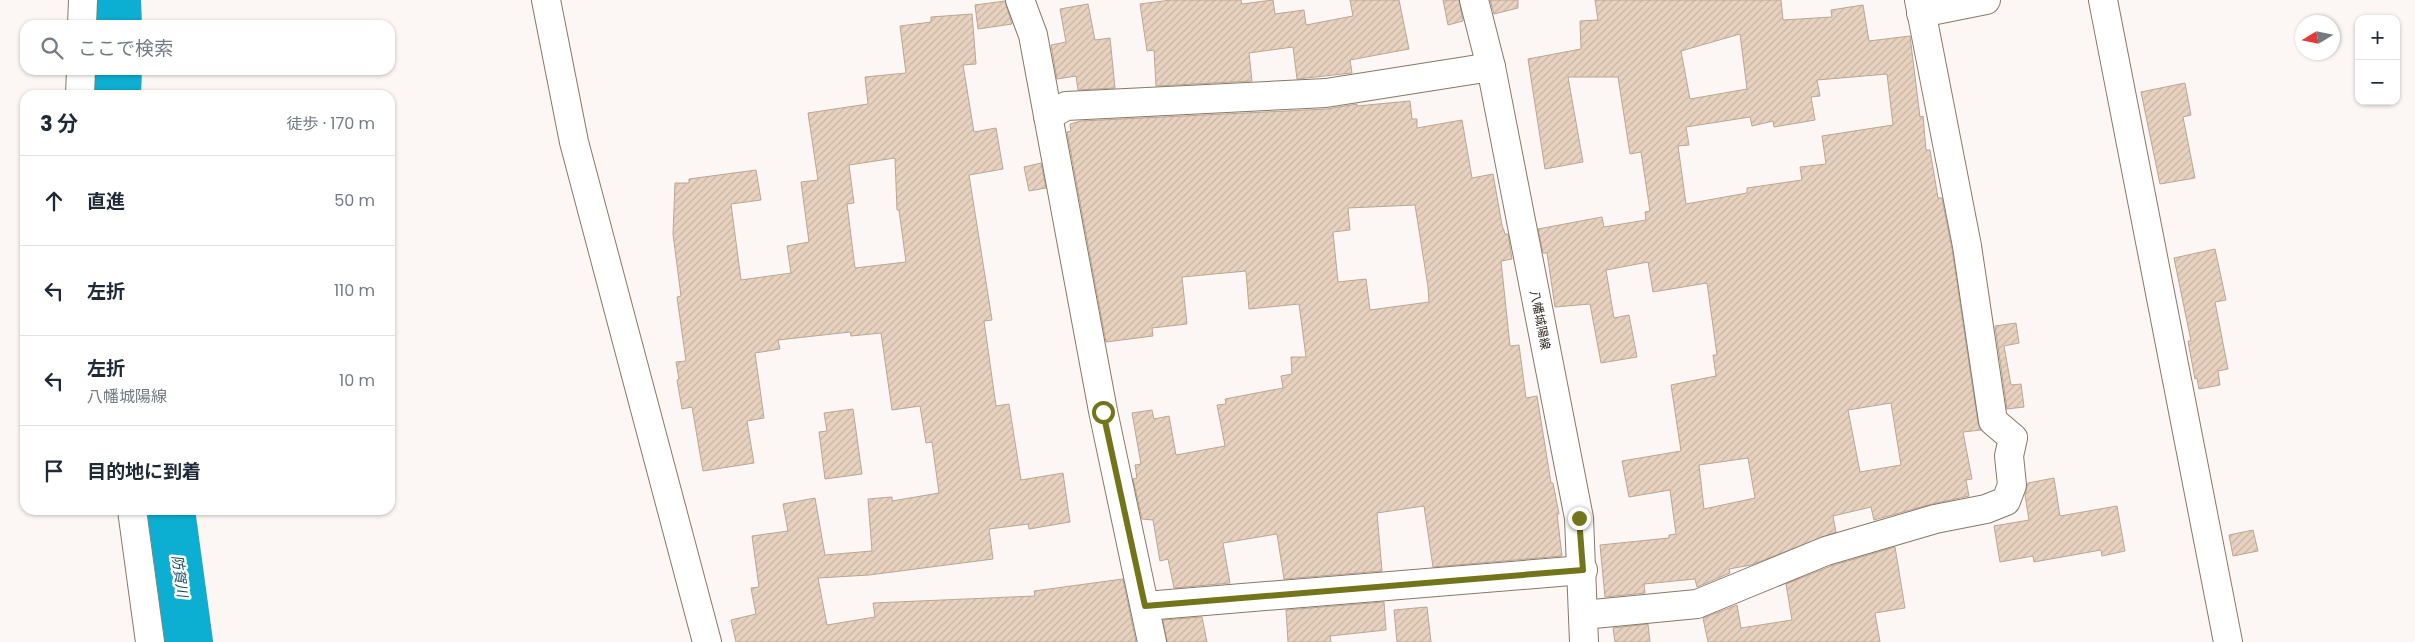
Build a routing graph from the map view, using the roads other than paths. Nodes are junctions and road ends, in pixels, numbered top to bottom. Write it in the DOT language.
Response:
graph roads {
  1 [pos="83,0"];
  2 [pos="546,0"];
  3 [pos="1020,0"];
  4 [pos="1474,0"];
  5 [pos="1986,0"];
  6 [pos="2103,0"];
  7 [pos="1920,6"];
  8 [pos="82,20"];
  9 [pos="1490,67"];
  10 [pos="81,75"];
  11 [pos="80,90"];
  12 [pos="1048,116"];
  13 [pos="133,515"];
  14 [pos="1583,570"];
  15 [pos="1145,606"];
  16 [pos="1583,615"];
  17 [pos="150,642"];
  18 [pos="708,642"];
  19 [pos="1152,642"];
  20 [pos="1584,642"];
  21 [pos="2228,642"];
  1 -- 8 [label="street"];
  2 -- 18 [label="street"];
  3 -- 12 [label="street"];
  4 -- 9 [label="street, 八幡城陽線"];
  5 -- 7 [label="street"];
  6 -- 21 [label="street"];
  7 -- 16 [label="street"];
  9 -- 12 [label="street"];
  9 -- 14 [label="street, 八幡城陽線"];
  10 -- 11 [label="street"];
  12 -- 15 [label="street"];
  13 -- 17 [label="street"];
  14 -- 15 [label="street"];
  14 -- 16 [label="street, 八幡城陽線"];
  15 -- 19 [label="street"];
  16 -- 20 [label="street, 八幡城陽線"];
}
